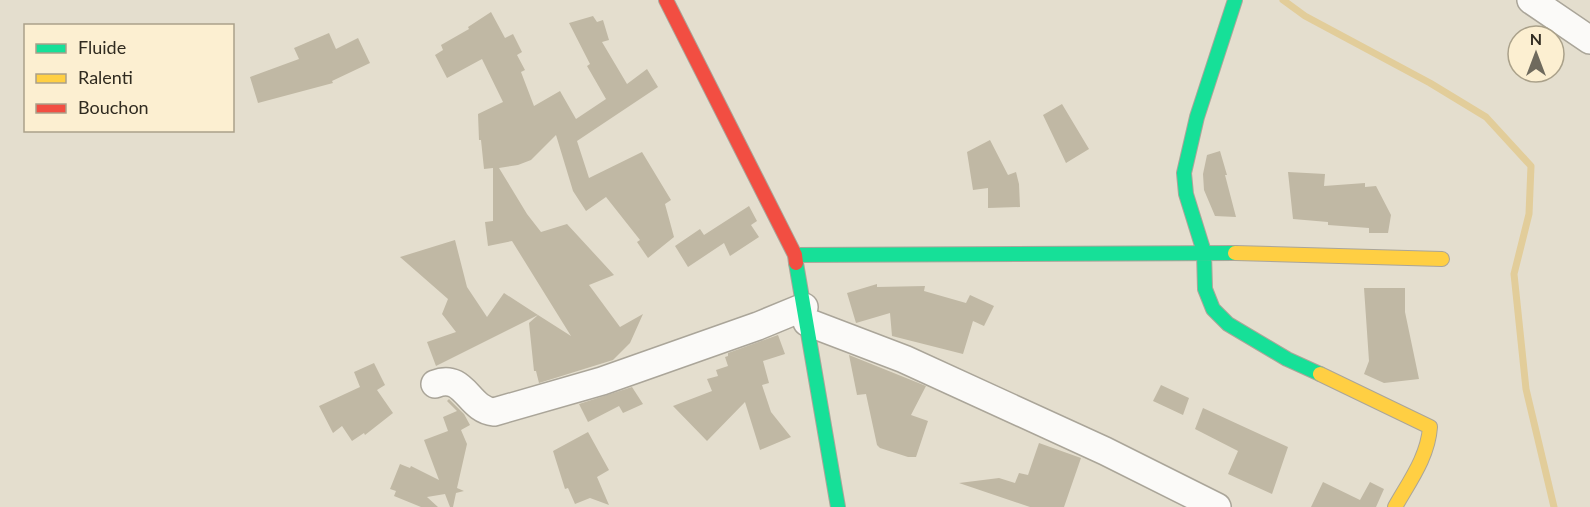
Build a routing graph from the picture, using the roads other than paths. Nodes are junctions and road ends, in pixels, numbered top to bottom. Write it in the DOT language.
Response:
graph roads {
  1 [pos="666,0"];
  2 [pos="1235,0"];
  3 [pos="1531,0"];
  4 [pos="1590,40"];
  5 [pos="1204,252"];
  6 [pos="795,255"];
  7 [pos="1442,259"];
  8 [pos="805,314"];
  9 [pos="435,384"];
  10 [pos="838,507"];
  11 [pos="1217,507"];
  12 [pos="1395,507"];
  1 -- 6 [label="street"];
  2 -- 5 [label="street"];
  3 -- 4 [label="street"];
  5 -- 6 [label="street"];
  5 -- 7 [label="street"];
  5 -- 12 [label="street"];
  6 -- 8 [label="street"];
  8 -- 9 [label="street"];
  8 -- 10 [label="street"];
  8 -- 11 [label="street"];
}
